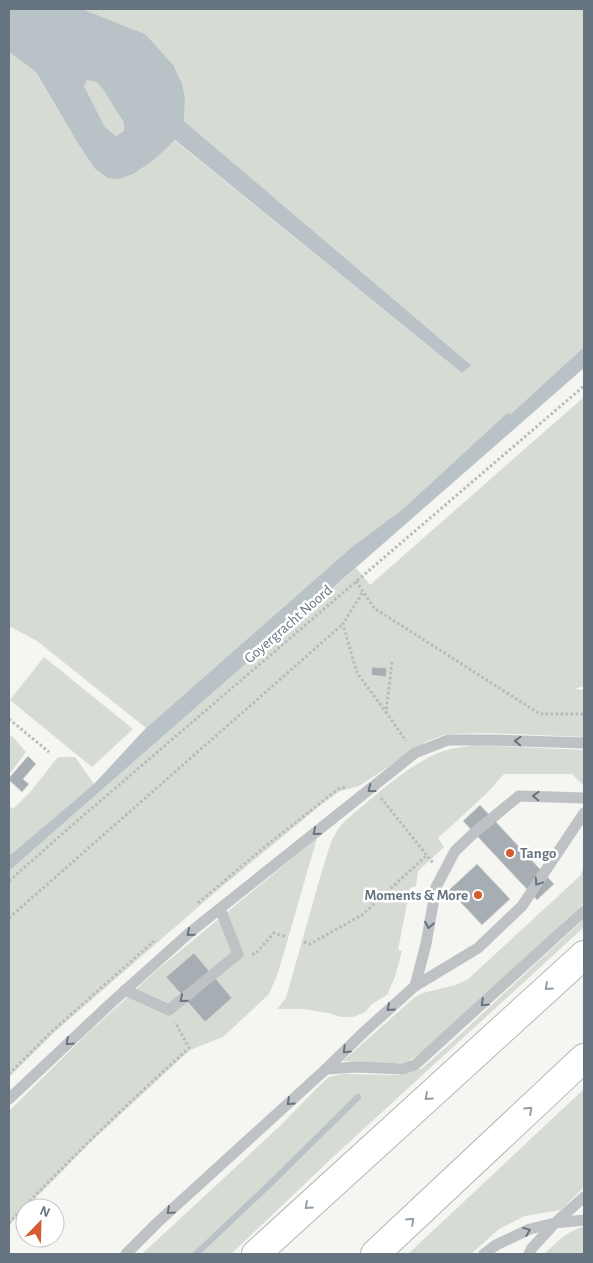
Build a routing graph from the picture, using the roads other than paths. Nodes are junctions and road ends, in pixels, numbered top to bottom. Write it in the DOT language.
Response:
graph roads {
  1 [pos="584,743"];
  2 [pos="584,798"];
  3 [pos="584,813"];
  4 [pos="220,909"];
  5 [pos="584,911"];
  6 [pos="584,955"];
  7 [pos="415,986"];
  8 [pos="125,990"];
  9 [pos="584,1058"];
  10 [pos="326,1069"];
  11 [pos="9,1099"];
  12 [pos="584,1197"];
  13 [pos="584,1220"];
  14 [pos="555,1223"];
  15 [pos="126,1254"];
  16 [pos="256,1254"];
  17 [pos="375,1254"];
  18 [pos="484,1254"];
  19 [pos="529,1254"];
  1 -- 4 [label="lane, one-way"];
  2 -- 7 [label="lane, one-way"];
  3 -- 7 [label="lane, one-way"];
  4 -- 8 [label="lane, one-way"];
  4 -- 8 [label="lane, one-way"];
  5 -- 10 [label="lane, one-way"];
  6 -- 16 [label="highway, one-way"];
  7 -- 10 [label="lane, one-way"];
  8 -- 11 [label="lane, one-way"];
  17 -- 9 [label="highway, one-way"];
  10 -- 15 [label="lane, one-way"];
  12 -- 14 [label="lane"];
  13 -- 14 [label="lane"];
  18 -- 14 [label="lane, one-way"];
  14 -- 19 [label="lane"];
}
